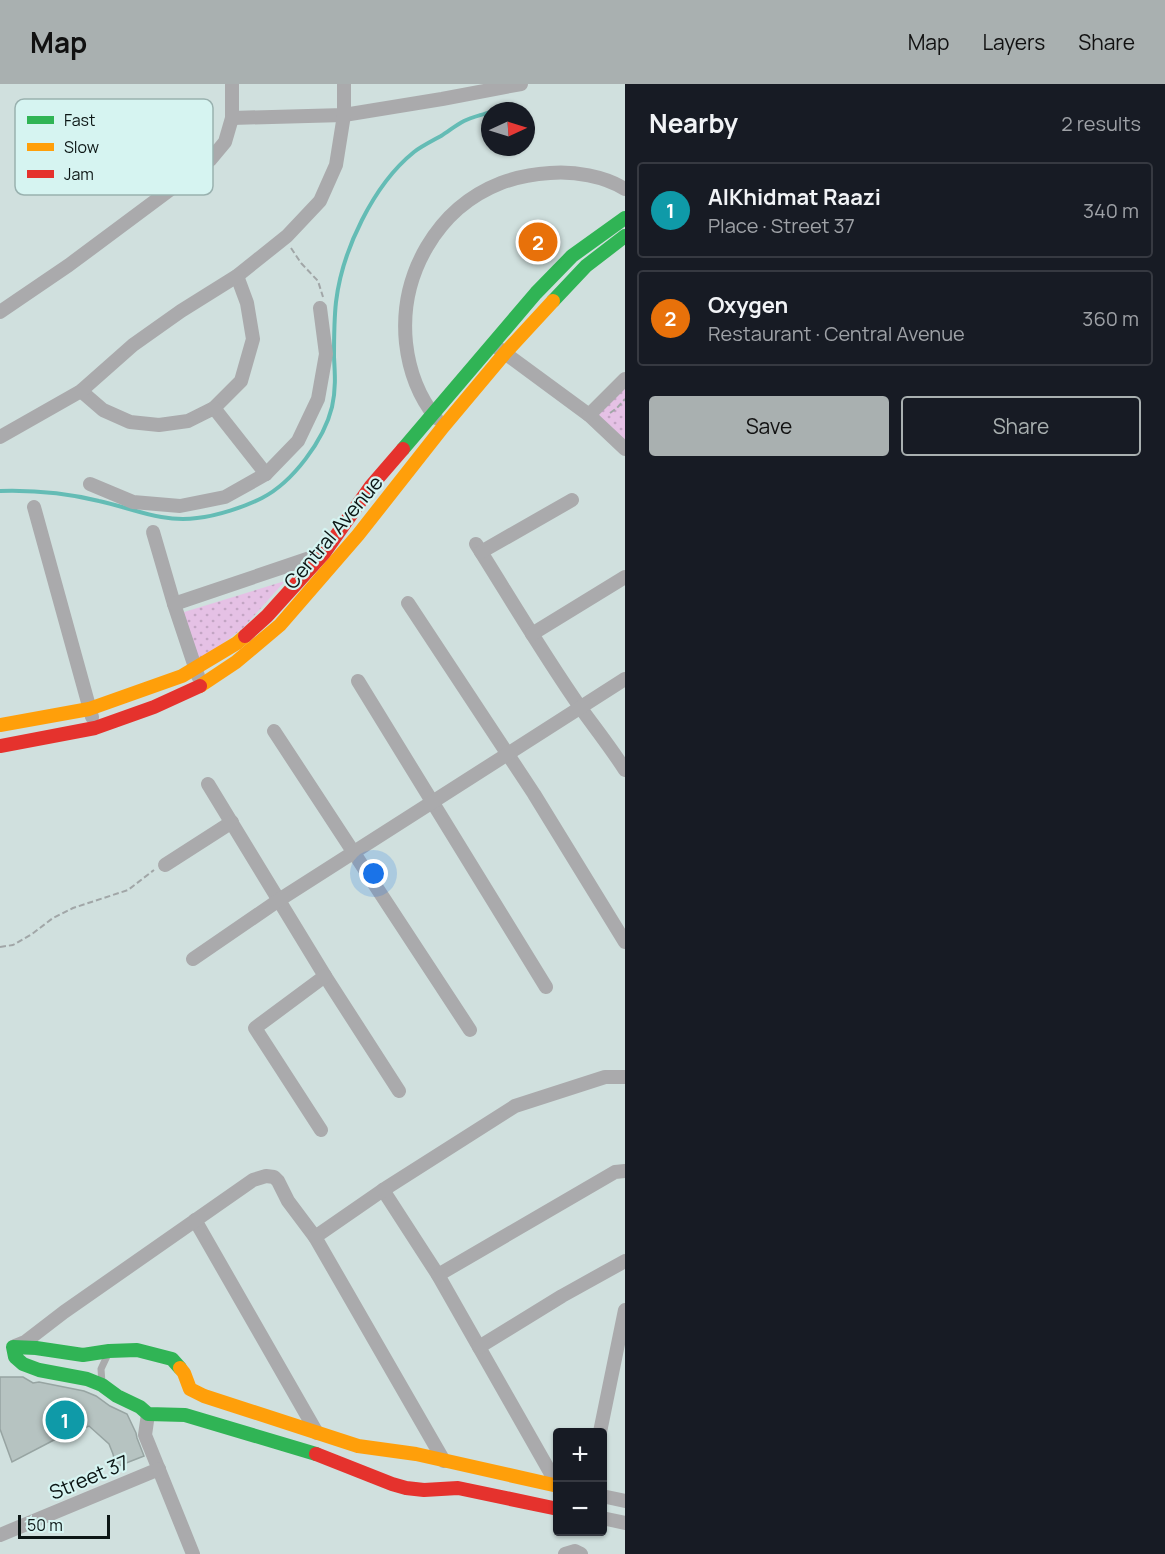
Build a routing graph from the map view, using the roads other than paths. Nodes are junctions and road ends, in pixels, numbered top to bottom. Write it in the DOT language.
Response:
graph roads {
  1 [pos="232,84"];
  2 [pos="344,84"];
  3 [pos="521,84"];
  4 [pos="344,115"];
  5 [pos="232,118"];
  6 [pos="213,156"];
  7 [pos="625,189"];
  8 [pos="163,195"];
  9 [pos="625,218"];
  10 [pos="625,236"];
  11 [pos="237,276"];
  12 [pos="320,308"];
  13 [pos="0,312"];
  14 [pos="493,343"];
  15 [pos="506,353"];
  16 [pos="625,379"];
  17 [pos="81,391"];
  18 [pos="214,408"];
  19 [pos="432,414"];
  20 [pos="589,415"];
  21 [pos="443,427"];
  22 [pos="0,437"];
  23 [pos="625,449"];
  24 [pos="266,474"];
  25 [pos="90,484"];
  26 [pos="572,500"];
  27 [pos="34,507"];
  28 [pos="153,532"];
  29 [pos="358,535"];
  30 [pos="324,553"];
  31 [pos="625,577"];
  32 [pos="408,603"];
  33 [pos="174,604"];
  34 [pos="532,634"];
  35 [pos="195,669"];
  36 [pos="625,679"];
  37 [pos="358,681"];
  38 [pos="201,685"];
  39 [pos="580,708"];
  40 [pos="89,709"];
  41 [pos="0,724"];
  42 [pos="95,728"];
  43 [pos="274,731"];
  44 [pos="0,746"];
  45 [pos="508,754"];
  46 [pos="625,770"];
  47 [pos="208,784"];
  48 [pos="432,802"];
  49 [pos="232,822"];
  50 [pos="354,852"];
  51 [pos="165,865"];
  52 [pos="279,900"];
  53 [pos="625,942"];
  54 [pos="193,959"];
  55 [pos="325,976"];
  56 [pos="546,987"];
  57 [pos="470,1030"];
  58 [pos="625,1077"];
  59 [pos="399,1091"];
  60 [pos="321,1130"];
  61 [pos="625,1171"];
  62 [pos="383,1190"];
  63 [pos="195,1220"];
  64 [pos="315,1237"];
  65 [pos="625,1262"];
  66 [pos="438,1275"];
  67 [pos="625,1310"];
  68 [pos="13,1347"];
  69 [pos="479,1347"];
  70 [pos="109,1351"];
  71 [pos="102,1385"];
  72 [pos="189,1401"];
  73 [pos="148,1414"];
  74 [pos="601,1428"];
  75 [pos="317,1433"];
  76 [pos="444,1461"];
  77 [pos="159,1469"];
  78 [pos="556,1482"];
  79 [pos="553,1485"];
  80 [pos="607,1497"];
  81 [pos="625,1501"];
  82 [pos="553,1508"];
  83 [pos="607,1519"];
  84 [pos="625,1523"];
  85 [pos="0,1535"];
  86 [pos="193,1554"];
  87 [pos="565,1554"];
  88 [pos="581,1554"];
  1 -- 5 [label="street"];
  2 -- 4 [label="street"];
  3 -- 4 [label="street"];
  4 -- 5 [label="street"];
  4 -- 11 [label="street"];
  5 -- 6 [label="street"];
  7 -- 19 [label="street"];
  8 -- 13 [label="street"];
  9 -- 14 [label="street, Central Avenue"];
  10 -- 15 [label="street, Central Avenue"];
  11 -- 17 [label="street"];
  11 -- 18 [label="street"];
  12 -- 24 [label="street"];
  14 -- 15 [label="street"];
  14 -- 19 [label="street, Central Avenue"];
  15 -- 20 [label="street"];
  15 -- 21 [label="street, Central Avenue"];
  16 -- 20 [label="street"];
  17 -- 18 [label="street"];
  17 -- 22 [label="street"];
  18 -- 24 [label="street"];
  19 -- 21 [label="street"];
  19 -- 30 [label="street, Central Avenue"];
  20 -- 23 [label="street"];
  21 -- 29 [label="street, Central Avenue"];
  24 -- 25 [label="street"];
  26 -- 34 [label="street"];
  27 -- 40 [label="street"];
  28 -- 33 [label="street"];
  29 -- 30 [label="street"];
  29 -- 38 [label="street, Central Avenue"];
  30 -- 33 [label="street"];
  30 -- 35 [label="street, Central Avenue"];
  31 -- 34 [label="street"];
  32 -- 45 [label="street"];
  33 -- 35 [label="street"];
  34 -- 39 [label="street"];
  35 -- 38 [label="street"];
  35 -- 40 [label="street, Central Avenue"];
  36 -- 39 [label="street"];
  37 -- 48 [label="street"];
  38 -- 42 [label="street, Central Avenue"];
  39 -- 45 [label="street"];
  39 -- 46 [label="street"];
  40 -- 41 [label="street, Central Avenue"];
  40 -- 42 [label="street"];
  42 -- 44 [label="street, Central Avenue"];
  43 -- 50 [label="street"];
  45 -- 48 [label="street"];
  45 -- 53 [label="street"];
  47 -- 49 [label="street"];
  48 -- 50 [label="street"];
  48 -- 56 [label="street"];
  49 -- 51 [label="street"];
  49 -- 52 [label="street"];
  50 -- 52 [label="street"];
  50 -- 57 [label="street"];
  52 -- 54 [label="street"];
  52 -- 55 [label="street"];
  55 -- 59 [label="street"];
  55 -- 60 [label="street"];
  58 -- 62 [label="street"];
  61 -- 66 [label="street"];
  62 -- 64 [label="street"];
  62 -- 66 [label="street"];
  63 -- 64 [label="street"];
  63 -- 68 [label="street"];
  63 -- 75 [label="street"];
  64 -- 76 [label="street"];
  65 -- 69 [label="street"];
  66 -- 69 [label="street"];
  67 -- 74 [label="street"];
  68 -- 70 [label="street"];
  68 -- 71 [label="street"];
  69 -- 78 [label="street"];
  70 -- 71 [label="lane"];
  70 -- 72 [label="street"];
  71 -- 73 [label="street"];
  72 -- 73 [label="street"];
  72 -- 75 [label="street"];
  72 -- 82 [label="street"];
  73 -- 77 [label="street"];
  75 -- 76 [label="street"];
  76 -- 79 [label="street"];
  77 -- 85 [label="street, Street 37"];
  77 -- 86 [label="street"];
  80 -- 81 [label="street"];
  83 -- 84 [label="street"];
  87 -- 88 [label="street"];
}
